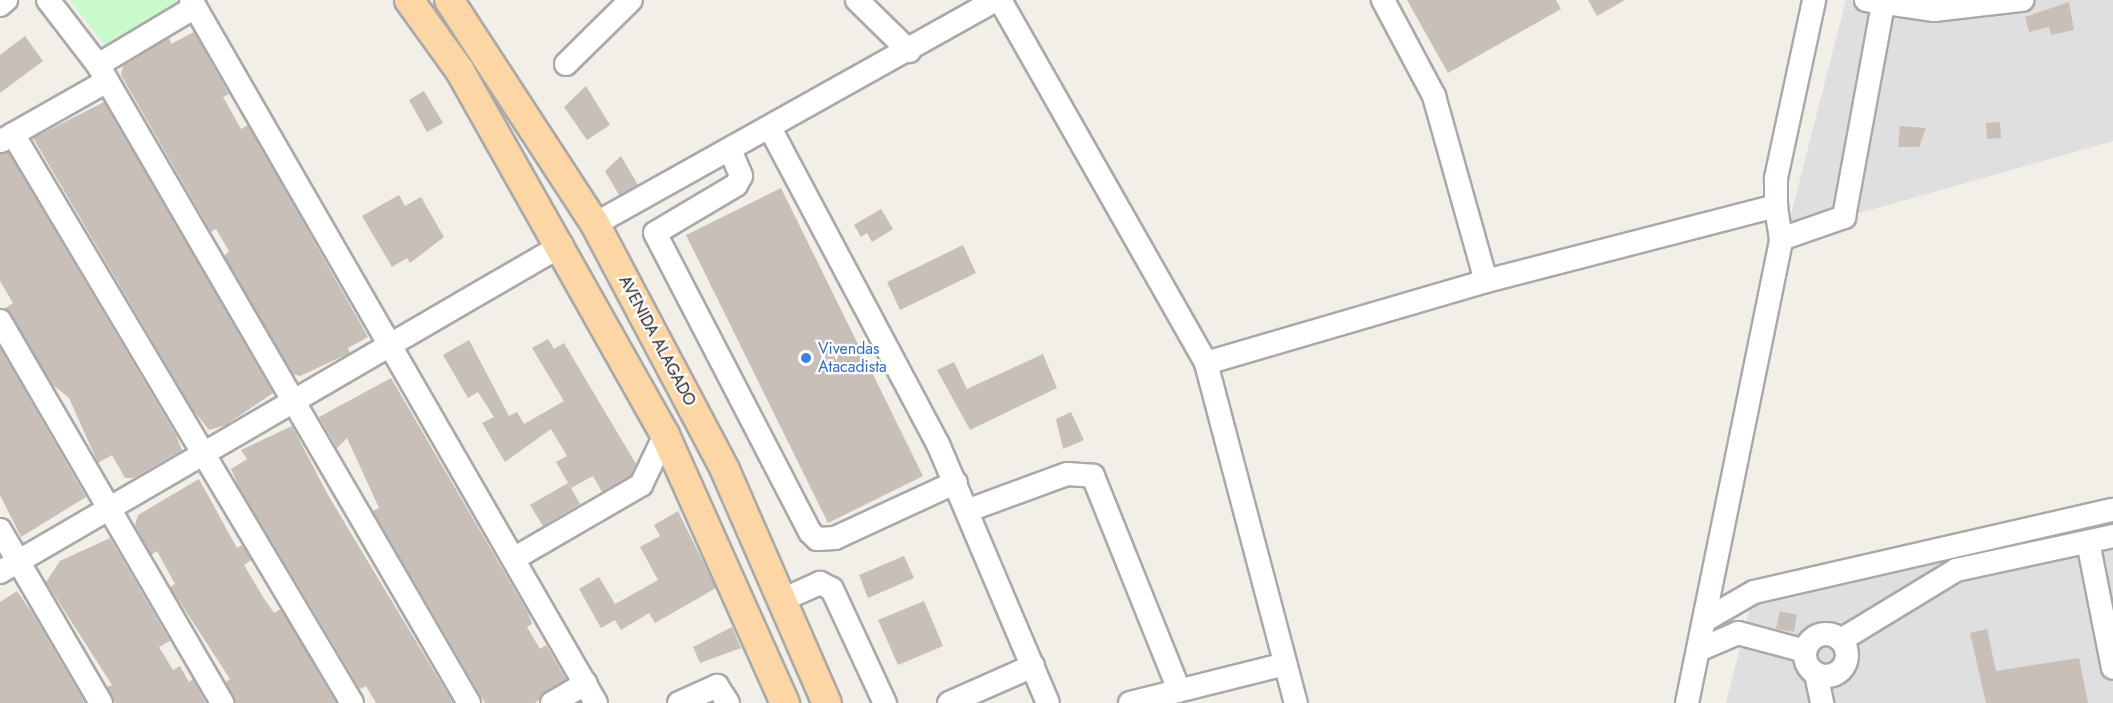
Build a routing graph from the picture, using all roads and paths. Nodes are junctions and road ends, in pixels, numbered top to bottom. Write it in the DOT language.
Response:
graph roads {
  1 [pos="6,0"];
  2 [pos="48,0"];
  3 [pos="409,0"];
  4 [pos="449,0"];
  5 [pos="632,0"];
  6 [pos="857,0"];
  7 [pos="995,0"];
  8 [pos="1000,0"];
  9 [pos="1383,0"];
  10 [pos="1814,0"];
  11 [pos="2022,0"];
  12 [pos="1878,2"];
  13 [pos="193,3"];
  14 [pos="0,5"];
  15 [pos="480,43"];
  16 [pos="909,51"];
  17 [pos="453,62"];
  18 [pos="566,64"];
  19 [pos="103,73"];
  20 [pos="771,130"];
  21 [pos="7,137"];
  22 [pos="731,152"];
  23 [pos="639,202"];
  24 [pos="1776,206"];
  25 [pos="595,225"];
  26 [pos="655,233"];
  27 [pos="1781,239"];
  28 [pos="562,245"];
  29 [pos="1486,281"];
  30 [pos="0,321"];
  31 [pos="393,344"];
  32 [pos="1206,363"];
  33 [pos="295,401"];
  34 [pos="665,435"];
  35 [pos="201,454"];
  36 [pos="956,482"];
  37 [pos="109,509"];
  38 [pos="969,510"];
  39 [pos="2113,510"];
  40 [pos="0,530"];
  41 [pos="2113,536"];
  42 [pos="2088,542"];
  43 [pos="515,558"];
  44 [pos="9,566"];
  45 [pos="782,600"];
  46 [pos="1707,619"];
  47 [pos="1841,640"];
  48 [pos="1701,649"];
  49 [pos="1805,651"];
  50 [pos="1285,664"];
  51 [pos="1033,666"];
  52 [pos="2113,668"];
  53 [pos="1816,674"];
  54 [pos="586,682"];
  55 [pos="1179,690"];
  56 [pos="100,703"];
  57 [pos="222,703"];
  58 [pos="352,703"];
  59 [pos="469,703"];
  60 [pos="552,703"];
  61 [pos="596,703"];
  62 [pos="679,703"];
  63 [pos="728,703"];
  64 [pos="784,703"];
  65 [pos="827,703"];
  66 [pos="885,703"];
  67 [pos="949,703"];
  68 [pos="1048,703"];
  69 [pos="1130,703"];
  70 [pos="1296,703"];
  71 [pos="1687,703"];
  72 [pos="1822,703"];
  1 -- 14 [label="street"];
  2 -- 19 [label="street"];
  3 -- 17 [label="main road"];
  4 -- 15 [label="main road, AVENIDA ALAGADO"];
  5 -- 18 [label="street"];
  6 -- 16 [label="street"];
  7 -- 16 [label="street"];
  8 -- 32 [label="street"];
  9 -- 29 [label="street"];
  10 -- 24 [label="street"];
  11 -- 12 [label="street"];
  12 -- 27 [label="street"];
  13 -- 19 [label="street"];
  13 -- 31 [label="street"];
  15 -- 17 [label="main road"];
  15 -- 25 [label="main road, AVENIDA ALAGADO"];
  16 -- 20 [label="street"];
  17 -- 28 [label="main road"];
  19 -- 21 [label="street"];
  19 -- 33 [label="street"];
  20 -- 22 [label="street"];
  20 -- 36 [label="street"];
  21 -- 35 [label="street"];
  22 -- 23 [label="street"];
  22 -- 26 [label="street"];
  23 -- 25 [label="street"];
  23 -- 26 [label="street"];
  24 -- 27 [label="street"];
  24 -- 29 [label="street"];
  25 -- 45 [label="main road, AVENIDA ALAGADO"];
  26 -- 36 [label="street"];
  27 -- 46 [label="street"];
  28 -- 31 [label="street"];
  28 -- 34 [label="main road"];
  29 -- 32 [label="street"];
  30 -- 37 [label="street"];
  31 -- 33 [label="street"];
  31 -- 43 [label="street"];
  32 -- 50 [label="street"];
  33 -- 35 [label="street"];
  33 -- 59 [label="street"];
  34 -- 43 [label="street"];
  34 -- 64 [label="main road"];
  35 -- 37 [label="street"];
  35 -- 58 [label="street"];
  36 -- 38 [label="street"];
  37 -- 44 [label="street"];
  37 -- 57 [label="street"];
  38 -- 51 [label="street"];
  38 -- 55 [label="street"];
  39 -- 46 [label="street"];
  40 -- 44 [label="street"];
  41 -- 42 [label="street"];
  42 -- 47 [label="street"];
  42 -- 52 [label="street"];
  43 -- 54 [label="street"];
  44 -- 56 [label="street"];
  45 -- 65 [label="main road, AVENIDA ALAGADO"];
  45 -- 66 [label="street"];
  46 -- 48 [label="street"];
  47 -- 49 [label="street"];
  47 -- 53 [label="street"];
  48 -- 49 [label="street"];
  48 -- 71 [label="street"];
  49 -- 53 [label="street"];
  50 -- 55 [label="street"];
  50 -- 70 [label="street"];
  51 -- 67 [label="street"];
  51 -- 68 [label="street"];
  53 -- 72 [label="street"];
  54 -- 60 [label="street"];
  54 -- 61 [label="street"];
  55 -- 69 [label="street"];
  62 -- 63 [label="street"];
}
